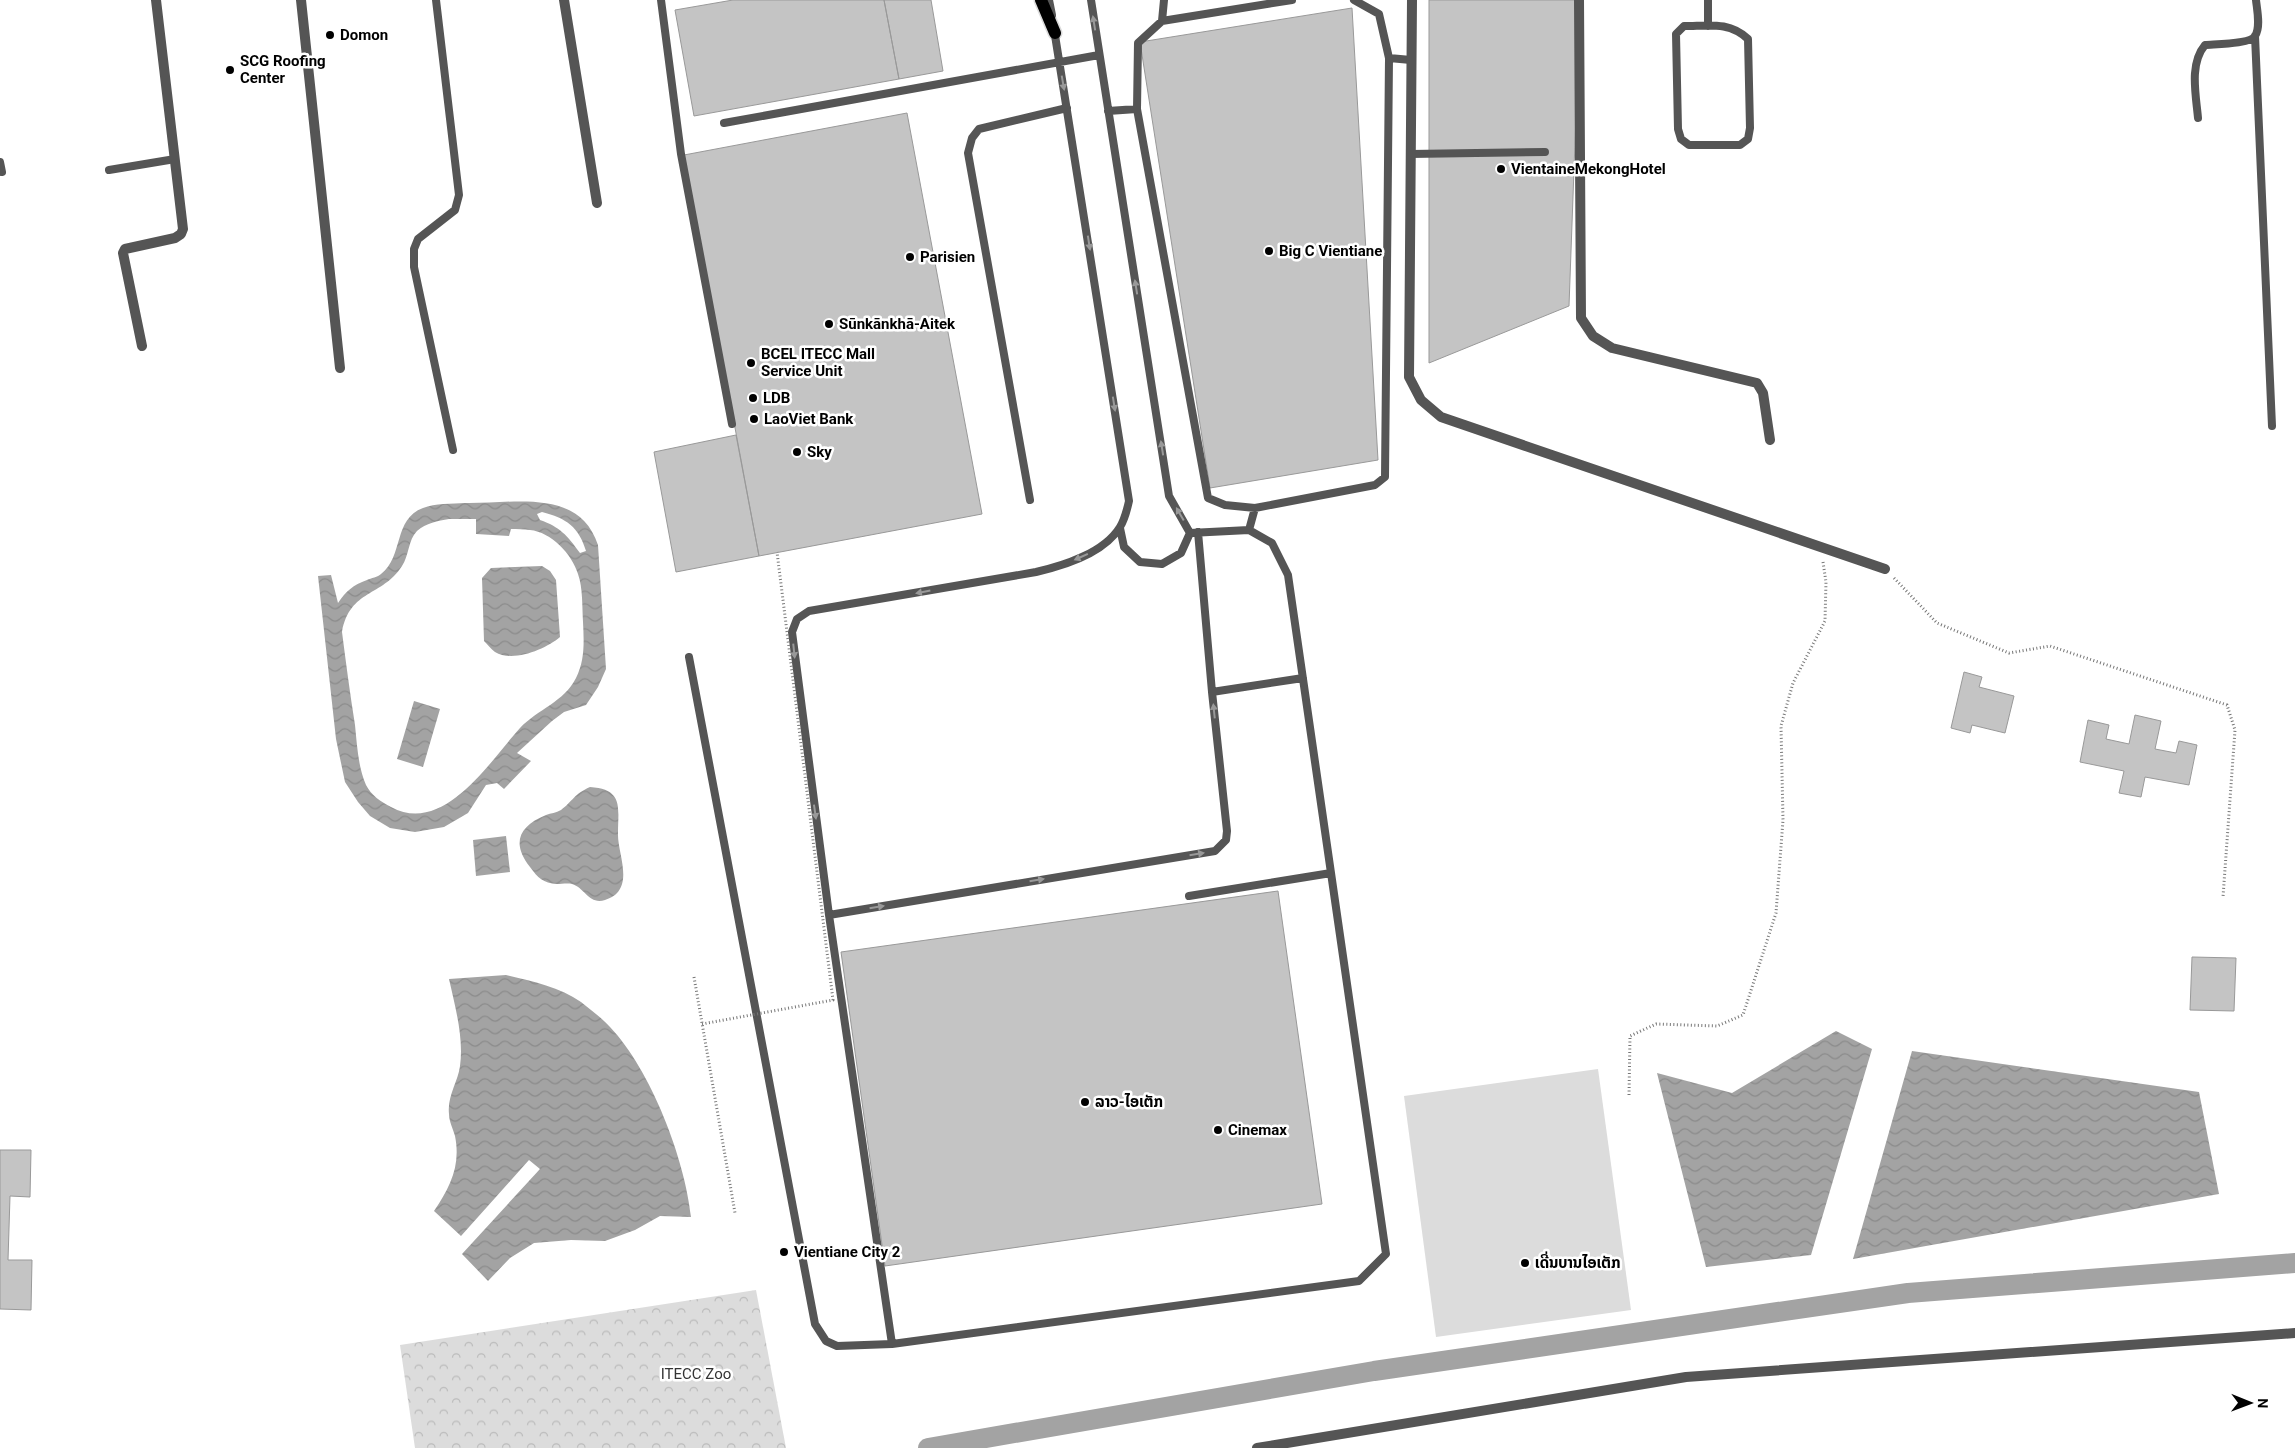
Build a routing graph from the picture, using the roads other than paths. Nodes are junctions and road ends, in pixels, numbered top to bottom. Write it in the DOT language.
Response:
graph roads {
  1 [pos="156,0"];
  2 [pos="301,0"];
  3 [pos="436,0"];
  4 [pos="564,0"];
  5 [pos="661,0"];
  6 [pos="1041,0"];
  7 [pos="1049,0"];
  8 [pos="1091,0"];
  9 [pos="1164,0"];
  10 [pos="1292,0"];
  11 [pos="1354,0"];
  12 [pos="1412,0"];
  13 [pos="1579,0"];
  14 [pos="1708,0"];
  15 [pos="2256,0"];
  16 [pos="1261,3"];
  17 [pos="1162,21"];
  18 [pos="1708,26"];
  19 [pos="1055,32"];
  20 [pos="2255,36"];
  21 [pos="1100,55"];
  22 [pos="1389,58"];
  23 [pos="1411,60"];
  24 [pos="1059,61"];
  25 [pos="1067,108"];
  26 [pos="1137,109"];
  27 [pos="1108,111"];
  28 [pos="2198,118"];
  29 [pos="724,123"];
  30 [pos="1545,152"];
  31 [pos="1410,154"];
  32 [pos="175,159"];
  33 [pos="0,162"];
  34 [pos="109,170"];
  35 [pos="2,172"];
  36 [pos="597,203"];
  37 [pos="142,346"];
  38 [pos="340,368"];
  39 [pos="732,424"];
  40 [pos="2272,426"];
  41 [pos="1770,440"];
  42 [pos="453,450"];
  43 [pos="1030,500"];
  44 [pos="1255,508"];
  45 [pos="1120,528"];
  46 [pos="1249,530"];
  47 [pos="1194,532"];
  48 [pos="1885,569"];
  49 [pos="688,657"];
  50 [pos="1303,678"];
  51 [pos="1212,692"];
  52 [pos="1331,873"];
  53 [pos="1189,896"];
  54 [pos="829,915"];
  55 [pos="2295,1333"];
  56 [pos="892,1344"];
  57 [pos="1256,1448"];
  1 -- 32 [label="street"];
  2 -- 38 [label="street"];
  3 -- 42 [label="lane"];
  4 -- 36 [label="street"];
  5 -- 39 [label="lane"];
  6 -- 19 [label="main road"];
  7 -- 19 [label="lane"];
  21 -- 8 [label="lane, one-way"];
  9 -- 17 [label="lane"];
  10 -- 16 [label="lane"];
  11 -- 22 [label="lane"];
  12 -- 23 [label="street"];
  13 -- 41 [label="street"];
  14 -- 18 [label="lane"];
  15 -- 20 [label="lane"];
  16 -- 17 [label="lane"];
  17 -- 26 [label="lane"];
  18 -- 18 [label="lane"];
  19 -- 24 [label="lane"];
  20 -- 28 [label="lane"];
  20 -- 40 [label="lane"];
  21 -- 24 [label="lane"];
  21 -- 27 [label="lane"];
  22 -- 23 [label="lane"];
  22 -- 44 [label="lane"];
  23 -- 31 [label="street"];
  24 -- 25 [label="lane, one-way"];
  24 -- 29 [label="lane"];
  25 -- 43 [label="lane"];
  25 -- 45 [label="lane, one-way"];
  26 -- 27 [label="lane"];
  26 -- 44 [label="lane"];
  47 -- 27 [label="lane, one-way"];
  30 -- 31 [label="lane"];
  31 -- 48 [label="street"];
  32 -- 34 [label="lane"];
  32 -- 37 [label="street"];
  33 -- 35 [label="lane"];
  44 -- 46 [label="lane"];
  45 -- 47 [label="lane"];
  45 -- 54 [label="lane, one-way"];
  46 -- 47 [label="lane"];
  46 -- 50 [label="lane"];
  47 -- 51 [label="lane"];
  49 -- 56 [label="lane"];
  50 -- 51 [label="lane"];
  50 -- 52 [label="lane"];
  54 -- 51 [label="lane, one-way"];
  52 -- 53 [label="lane"];
  52 -- 56 [label="lane"];
  54 -- 56 [label="lane"];
  55 -- 57 [label="street"];
}
